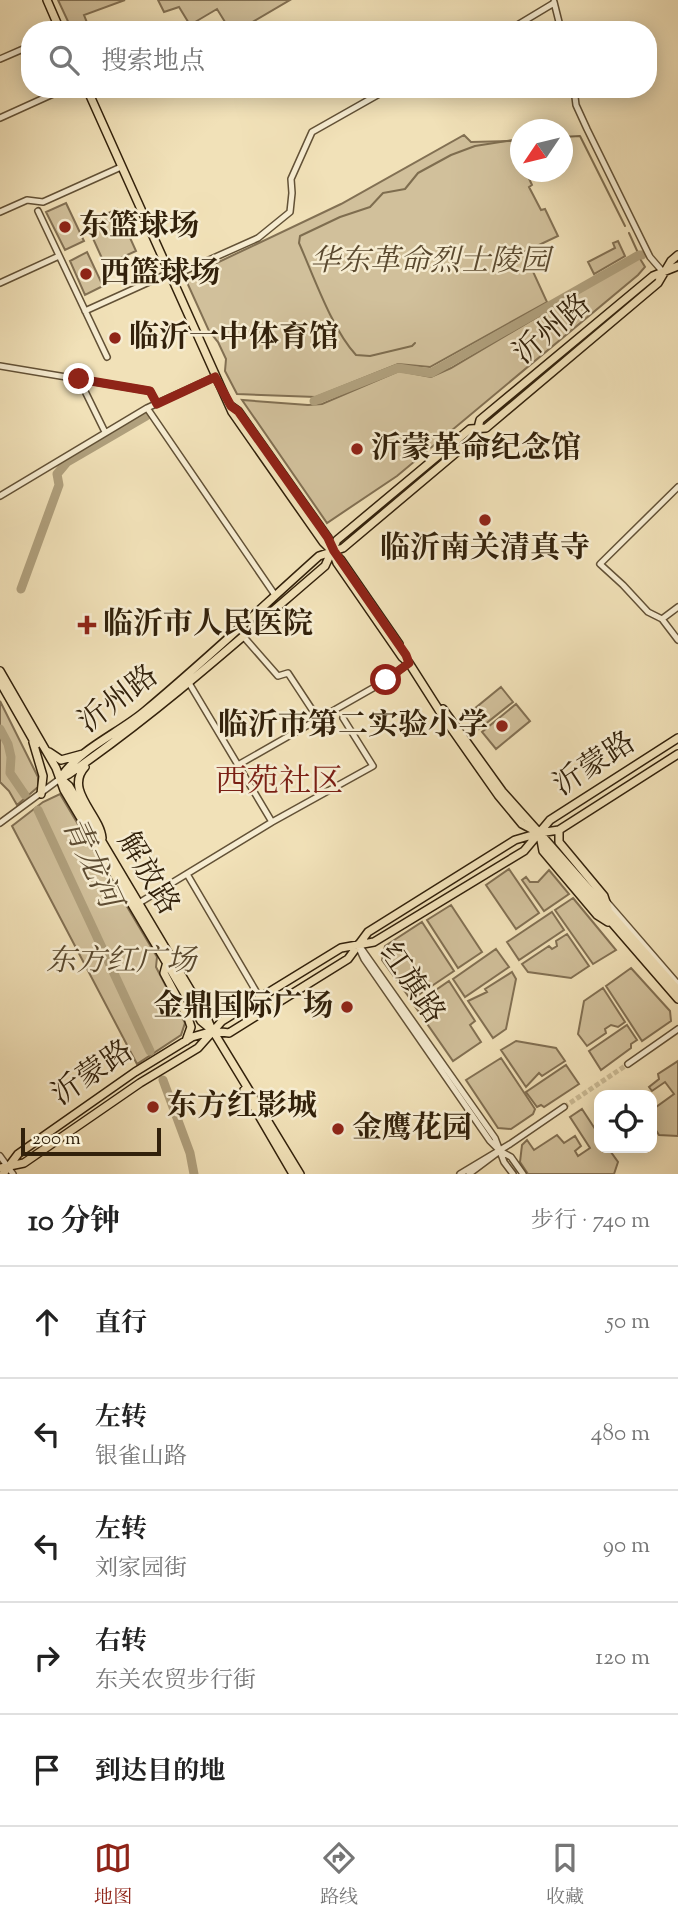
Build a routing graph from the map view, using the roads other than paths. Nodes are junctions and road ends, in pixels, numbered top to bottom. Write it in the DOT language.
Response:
graph roads {
  1 [pos="47,0"];
  2 [pos="554,1"];
  3 [pos="56,21"];
  4 [pos="523,21"];
  5 [pos="559,21"];
  6 [pos="21,50"];
  7 [pos="0,59"];
  8 [pos="44,98"];
  9 [pos="90,98"];
  10 [pos="372,98"];
  11 [pos="575,98"];
  12 [pos="0,118"];
  13 [pos="121,167"];
  14 [pos="38,211"];
  15 [pos="0,212"];
  16 [pos="678,255"];
  17 [pos="59,256"];
  18 [pos="678,266"];
  19 [pos="663,272"];
  20 [pos="170,275"];
  21 [pos="0,283"];
  22 [pos="85,311"];
  23 [pos="107,357"];
  24 [pos="0,366"];
  25 [pos="215,377"];
  26 [pos="79,379"];
  27 [pos="157,404"];
  28 [pos="147,408"];
  29 [pos="105,432"];
  30 [pos="678,487"];
  31 [pos="0,496"];
  32 [pos="334,551"];
  33 [pos="275,595"];
  34 [pos="678,607"];
  35 [pos="662,620"];
  36 [pos="243,636"];
  37 [pos="678,640"];
  38 [pos="409,663"];
  39 [pos="0,671"];
  40 [pos="0,682"];
  41 [pos="189,683"];
  42 [pos="315,714"];
  43 [pos="343,718"];
  44 [pos="678,738"];
  45 [pos="33,741"];
  46 [pos="41,745"];
  47 [pos="91,754"];
  48 [pos="678,754"];
  49 [pos="238,765"];
  50 [pos="61,778"];
  51 [pos="38,796"];
  52 [pos="272,822"];
  53 [pos="0,823"];
  54 [pos="559,830"];
  55 [pos="539,833"];
  56 [pos="102,842"];
  57 [pos="187,874"];
  58 [pos="139,903"];
  59 [pos="608,905"];
  60 [pos="597,915"];
  61 [pos="618,929"];
  62 [pos="358,944"];
  63 [pos="167,962"];
  64 [pos="678,984"];
  65 [pos="678,990"];
  66 [pos="260,998"];
  67 [pos="678,1002"];
  68 [pos="678,1029"];
  69 [pos="213,1031"];
  70 [pos="186,1041"];
  71 [pos="628,1064"];
  72 [pos="564,1107"];
  73 [pos="500,1151"];
  74 [pos="0,1156"];
  75 [pos="6,1171"];
  76 [pos="293,1174"];
  77 [pos="300,1174"];
  78 [pos="460,1174"];
  79 [pos="469,1174"];
  80 [pos="513,1174"];
  81 [pos="523,1174"];
  1 -- 3 [label="main road"];
  2 -- 4 [label="street"];
  2 -- 5 [label="street"];
  6 -- 7 [label="street"];
  8 -- 12 [label="street"];
  9 -- 13 [label="main road"];
  10 -- 20 [label="street"];
  11 -- 19 [label="street"];
  13 -- 15 [label="street"];
  13 -- 20 [label="main road"];
  14 -- 17 [label="street"];
  16 -- 19 [label="main road, 沂州路"];
  17 -- 21 [label="street"];
  17 -- 22 [label="street"];
  18 -- 19 [label="main road, 沂州路"];
  19 -- 32 [label="main road, 沂州路"];
  20 -- 22 [label="street"];
  20 -- 25 [label="main road"];
  22 -- 23 [label="street"];
  24 -- 26 [label="street"];
  25 -- 27 [label="street"];
  25 -- 32 [label="main road"];
  26 -- 27 [label="street"];
  26 -- 29 [label="street"];
  27 -- 28 [label="street"];
  28 -- 29 [label="street"];
  28 -- 33 [label="street"];
  29 -- 31 [label="street"];
  30 -- 35 [label="street"];
  32 -- 33 [label="main road, 沂州路"];
  32 -- 36 [label="main road, 沂州路"];
  32 -- 38 [label="main road"];
  33 -- 47 [label="main road, 沂州路"];
  34 -- 35 [label="street"];
  35 -- 37 [label="street"];
  36 -- 41 [label="main road, 沂州路"];
  36 -- 42 [label="street"];
  38 -- 49 [label="street"];
  38 -- 55 [label="main road"];
  39 -- 46 [label="main road, 解放路"];
  40 -- 45 [label="main road, 解放路"];
  41 -- 47 [label="main road, 沂州路"];
  41 -- 49 [label="street"];
  43 -- 52 [label="street"];
  44 -- 55 [label="main road, 沂蒙路"];
  45 -- 50 [label="main road, 解放路"];
  45 -- 51 [label="main road"];
  46 -- 47 [label="main road"];
  46 -- 50 [label="main road, 解放路"];
  47 -- 50 [label="main road, 沂州路"];
  47 -- 56 [label="main road"];
  48 -- 54 [label="main road, 沂蒙路"];
  49 -- 52 [label="street"];
  50 -- 51 [label="street, 沂州路"];
  50 -- 56 [label="main road, 解放路"];
  50 -- 63 [label="main road, 解放路"];
  51 -- 53 [label="street, 沂州路"];
  52 -- 57 [label="street"];
  54 -- 55 [label="main road, 沂蒙路"];
  54 -- 59 [label="main road"];
  55 -- 59 [label="main road"];
  55 -- 60 [label="main road"];
  55 -- 61 [label="main road"];
  55 -- 62 [label="main road, 沂蒙路"];
  55 -- 62 [label="main road, 沂蒙路"];
  56 -- 58 [label="main road, 解放路"];
  57 -- 58 [label="street"];
  57 -- 66 [label="street"];
  58 -- 69 [label="main road, 解放路"];
  59 -- 64 [label="street"];
  59 -- 65 [label="main road"];
  60 -- 61 [label="main road"];
  60 -- 67 [label="street"];
  61 -- 67 [label="main road"];
  62 -- 66 [label="main road, 沂蒙路"];
  62 -- 69 [label="main road, 沂蒙路"];
  62 -- 73 [label="street, 红旗路"];
  63 -- 69 [label="main road, 解放路"];
  63 -- 70 [label="main road"];
  66 -- 69 [label="main road, 沂蒙路"];
  68 -- 71 [label="street"];
  69 -- 70 [label="main road, 沂蒙路"];
  69 -- 75 [label="main road, 沂蒙路"];
  69 -- 76 [label="main road, 解放路"];
  69 -- 77 [label="main road"];
  70 -- 75 [label="main road, 沂蒙路"];
  72 -- 73 [label="street"];
  73 -- 78 [label="street"];
  73 -- 79 [label="street"];
  73 -- 80 [label="street, 红旗路"];
  73 -- 81 [label="street, 红旗路"];
  74 -- 75 [label="street"];
}
